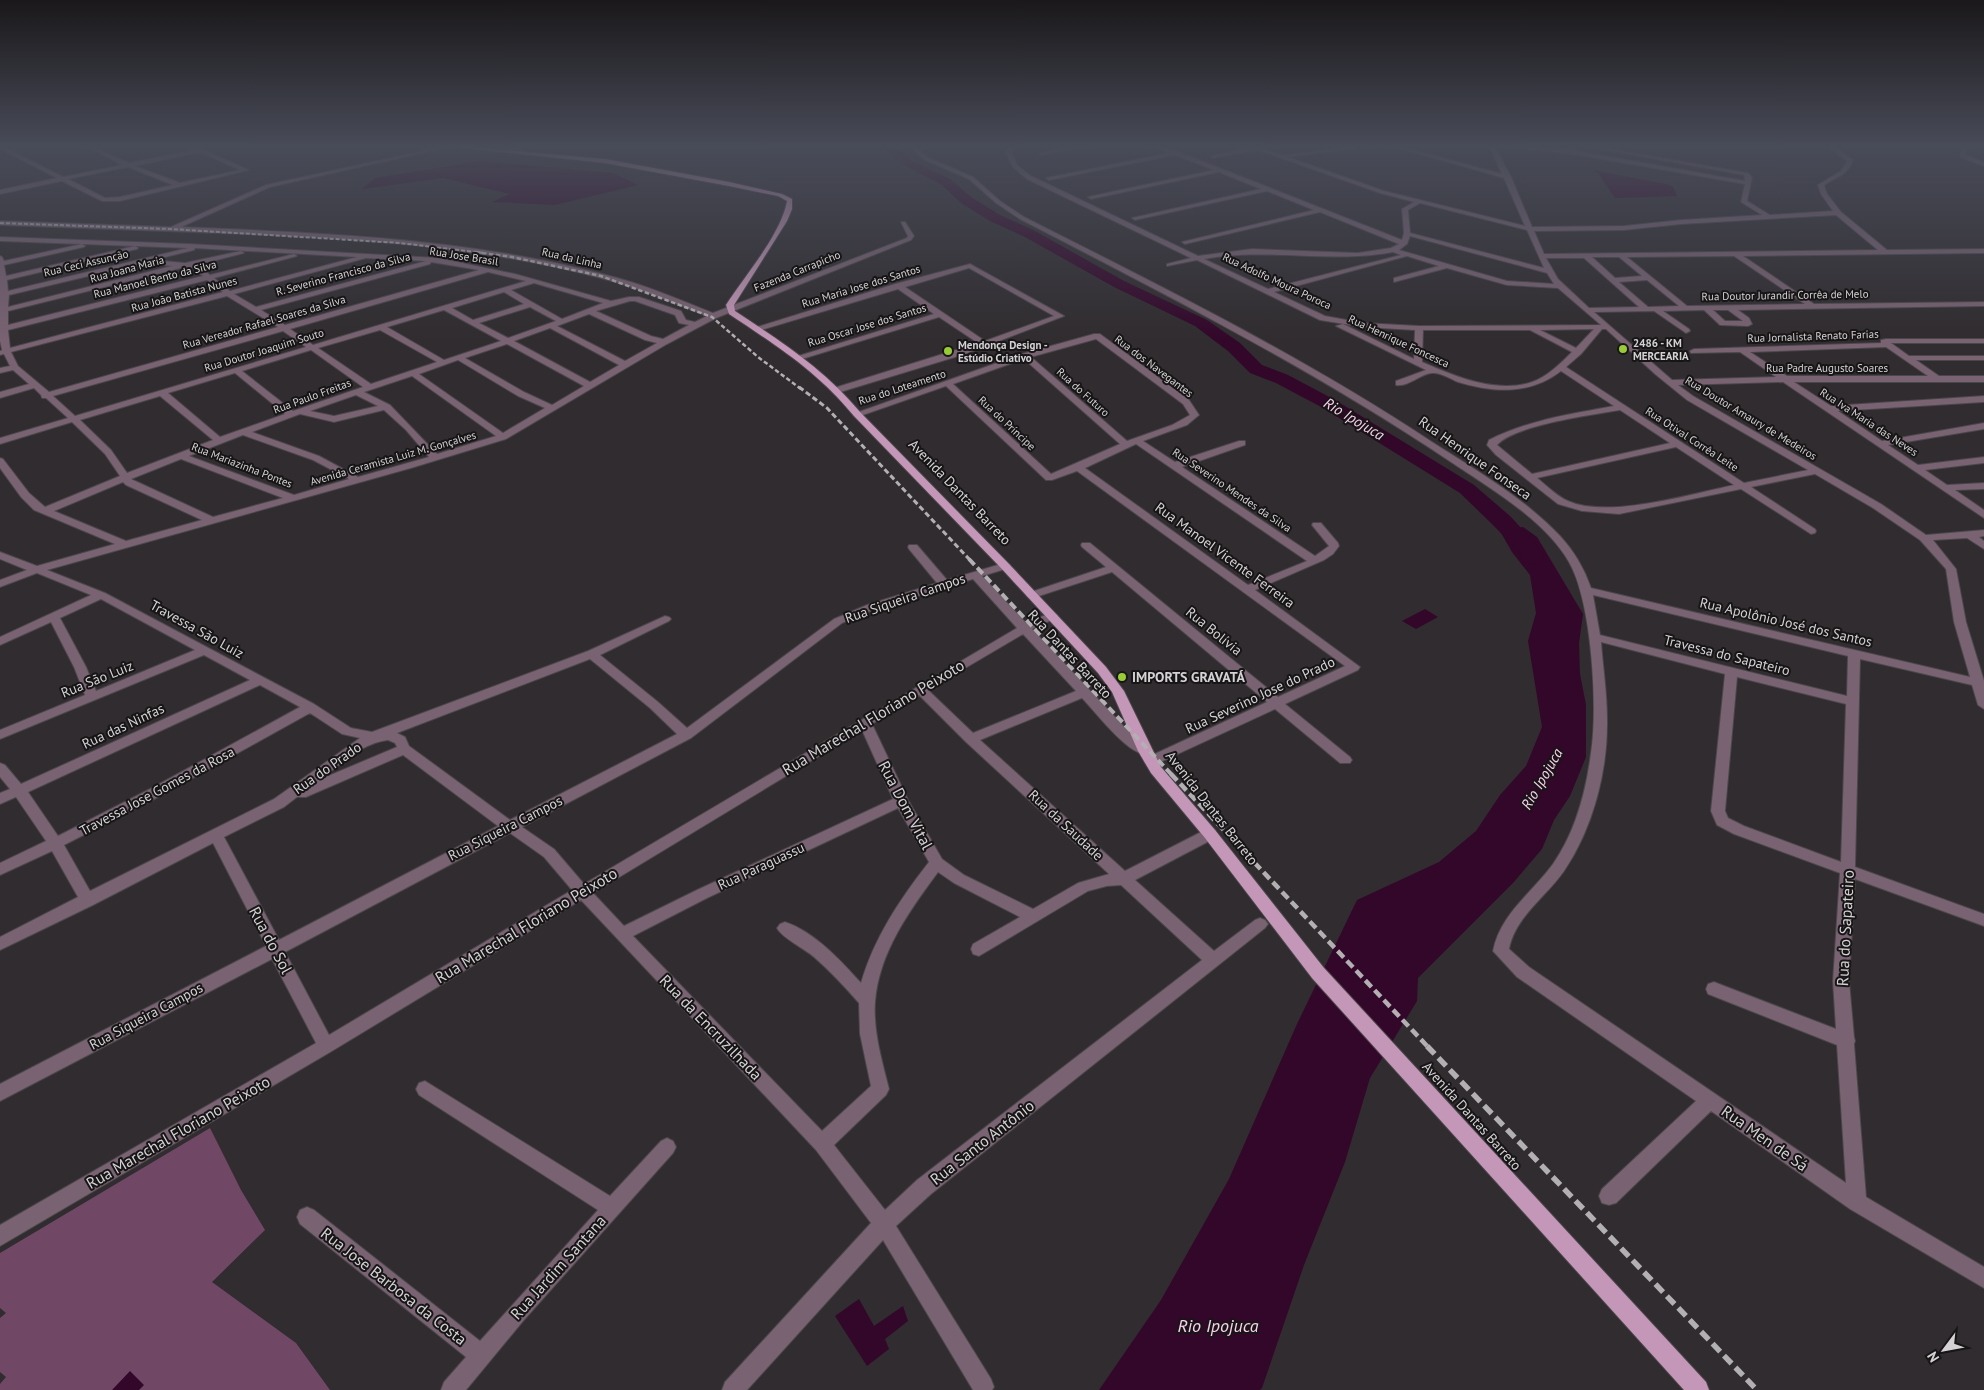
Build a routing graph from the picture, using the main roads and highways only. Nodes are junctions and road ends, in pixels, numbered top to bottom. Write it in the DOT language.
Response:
graph roads {
  1 [pos="788,210"];
  2 [pos="1698,1390"];
  1 -- 2 [label="main road, Avenida Dantas Barreto"];
}
